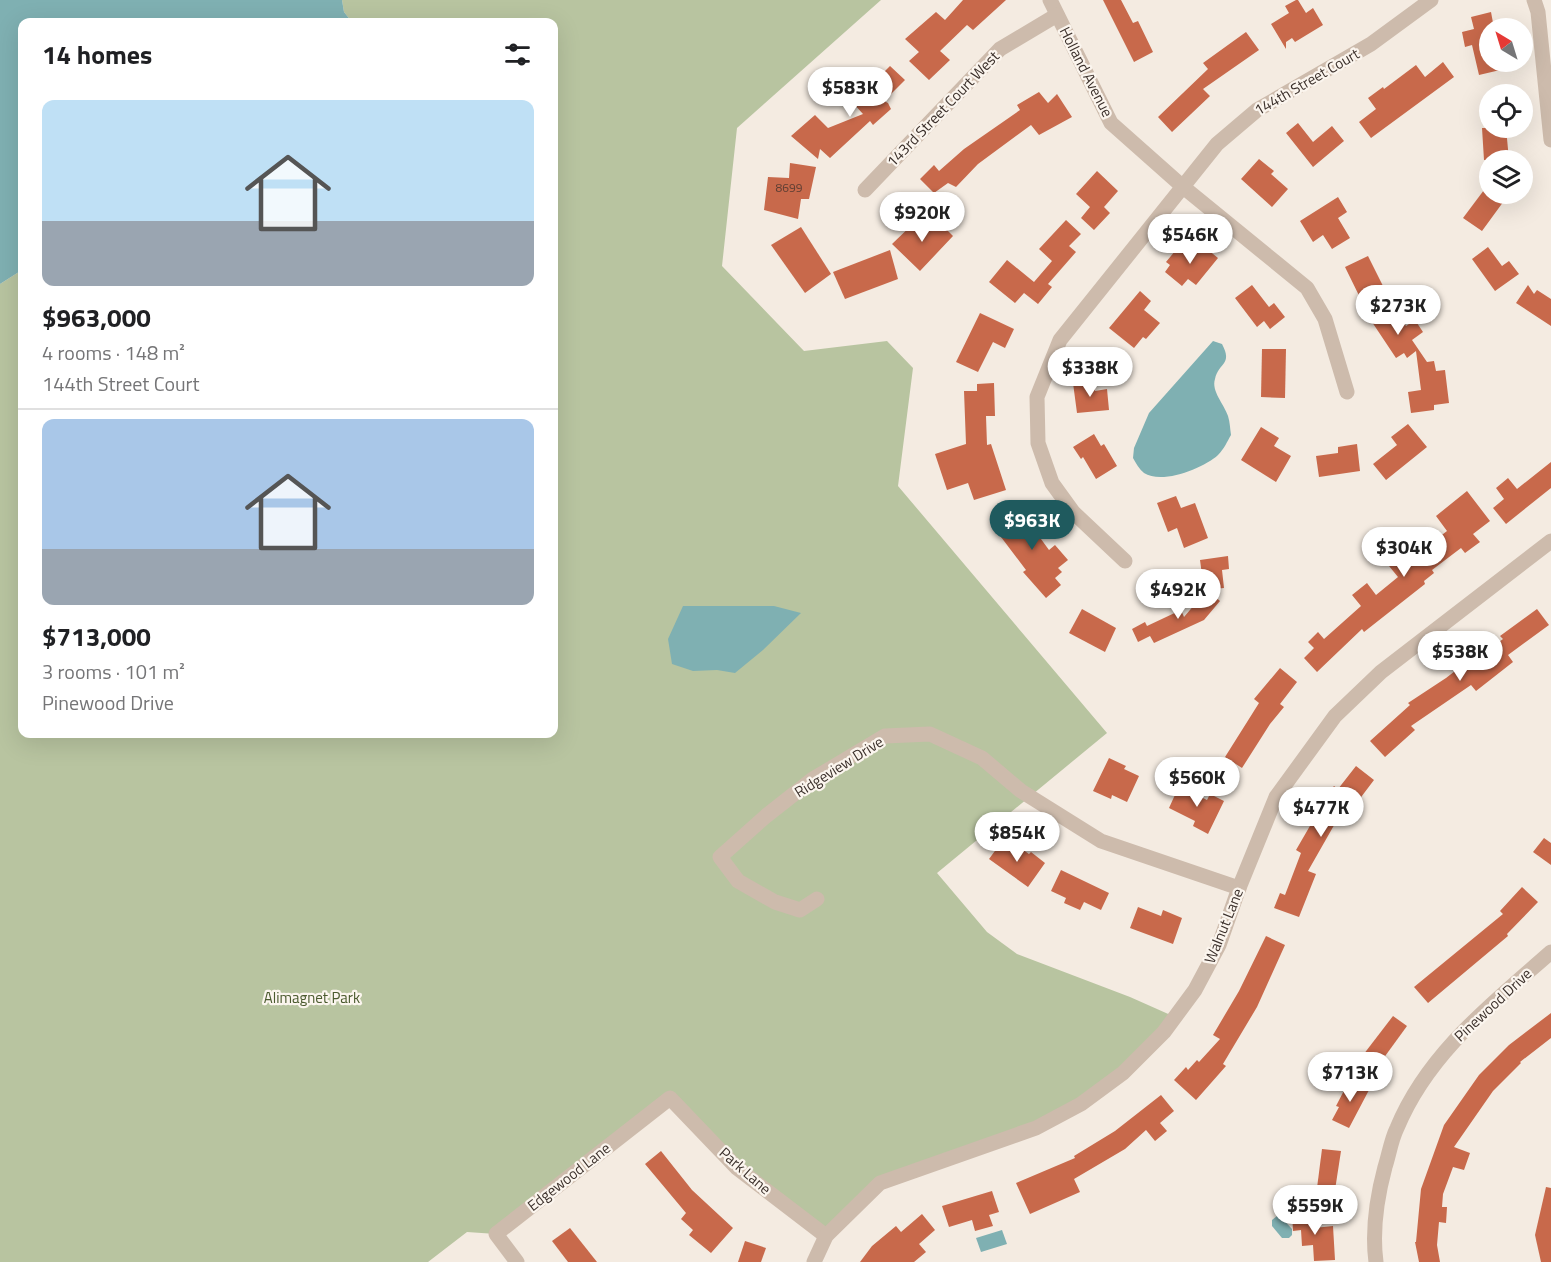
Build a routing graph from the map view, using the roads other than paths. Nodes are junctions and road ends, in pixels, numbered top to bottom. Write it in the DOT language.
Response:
graph roads {
  1 [pos="1050,0"];
  2 [pos="1431,0"];
  3 [pos="1534,0"];
  4 [pos="1057,15"];
  5 [pos="1551,140"];
  6 [pos="1182,186"];
  7 [pos="865,190"];
  8 [pos="1347,392"];
  9 [pos="1551,541"];
  10 [pos="1125,561"];
  11 [pos="1239,888"];
  12 [pos="817,899"];
  13 [pos="1551,951"];
  14 [pos="670,1098"];
  15 [pos="826,1236"];
  16 [pos="517,1262"];
  17 [pos="814,1262"];
  18 [pos="1376,1262"];
  1 -- 4 [label="street, Holland Avenue"];
  2 -- 6 [label="street, 144th Street Court"];
  3 -- 5 [label="street"];
  4 -- 6 [label="street, Holland Avenue"];
  4 -- 7 [label="street, 143rd Street Court West"];
  6 -- 8 [label="street, Holland Avenue"];
  6 -- 10 [label="street, 144th Street Court"];
  9 -- 11 [label="street, Walnut Lane"];
  11 -- 12 [label="street, Ridgeview Drive"];
  11 -- 15 [label="street, Walnut Lane"];
  13 -- 18 [label="street, Pinewood Drive"];
  14 -- 15 [label="street, Park Lane"];
  14 -- 16 [label="street, Edgewood Lane"];
  15 -- 17 [label="street, Walnut Lane"];
}
